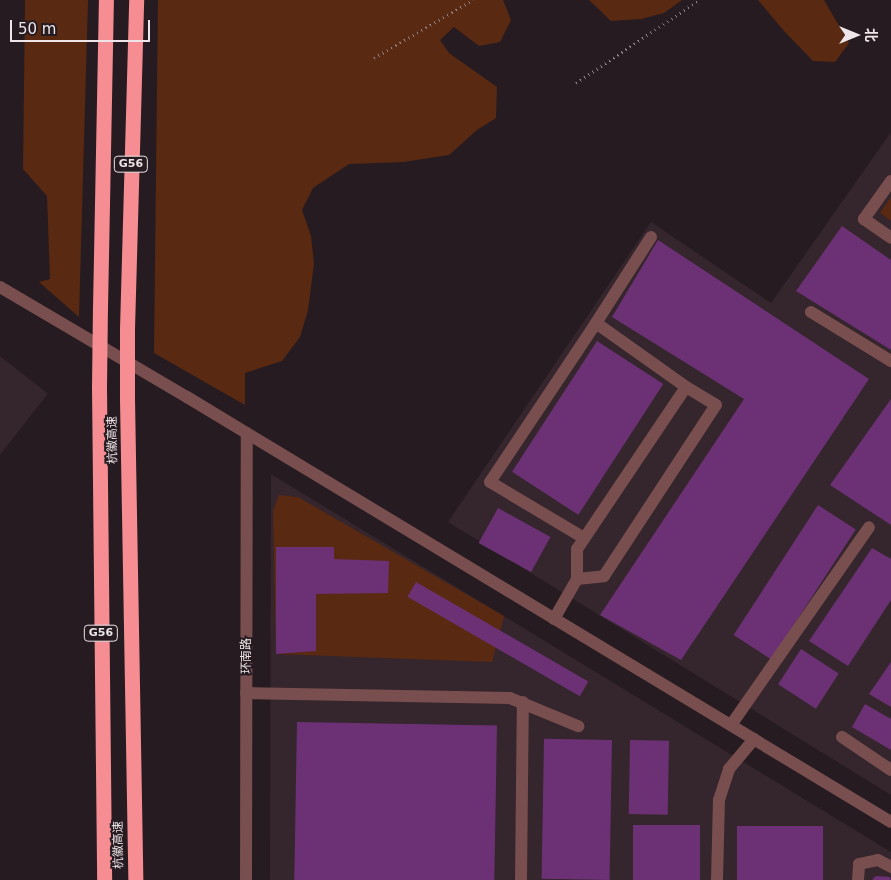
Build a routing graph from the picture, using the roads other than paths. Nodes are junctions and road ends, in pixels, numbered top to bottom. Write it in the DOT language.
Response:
graph roads {
  1 [pos="106,0"];
  2 [pos="136,0"];
  3 [pos="891,181"];
  4 [pos="651,236"];
  5 [pos="891,238"];
  6 [pos="0,287"];
  7 [pos="811,312"];
  8 [pos="596,323"];
  9 [pos="891,361"];
  10 [pos="686,387"];
  11 [pos="247,433"];
  12 [pos="869,527"];
  13 [pos="584,538"];
  14 [pos="577,579"];
  15 [pos="554,619"];
  16 [pos="246,693"];
  17 [pos="523,702"];
  18 [pos="731,725"];
  19 [pos="578,726"];
  20 [pos="842,737"];
  21 [pos="754,739"];
  22 [pos="891,770"];
  23 [pos="891,822"];
  24 [pos="891,867"];
  25 [pos="104,880"];
  26 [pos="135,880"];
  27 [pos="246,880"];
  28 [pos="521,880"];
  29 [pos="717,880"];
  30 [pos="858,880"];
  1 -- 25 [label="highway, 杭徽高速 / G56, bridge"];
  2 -- 26 [label="highway, 杭徽高速 / G56, bridge"];
  3 -- 5 [label="street"];
  4 -- 8 [label="street"];
  6 -- 11 [label="street"];
  7 -- 9 [label="street"];
  8 -- 10 [label="street"];
  8 -- 13 [label="street"];
  10 -- 13 [label="street"];
  10 -- 14 [label="street"];
  11 -- 15 [label="street"];
  11 -- 16 [label="street, 环南路"];
  12 -- 18 [label="street"];
  13 -- 14 [label="street"];
  14 -- 15 [label="street"];
  15 -- 18 [label="street"];
  16 -- 17 [label="street"];
  16 -- 27 [label="street, 环南路"];
  17 -- 19 [label="street"];
  17 -- 28 [label="street"];
  18 -- 21 [label="street"];
  20 -- 22 [label="street"];
  21 -- 23 [label="street"];
  21 -- 29 [label="street"];
  24 -- 30 [label="street"];
}
